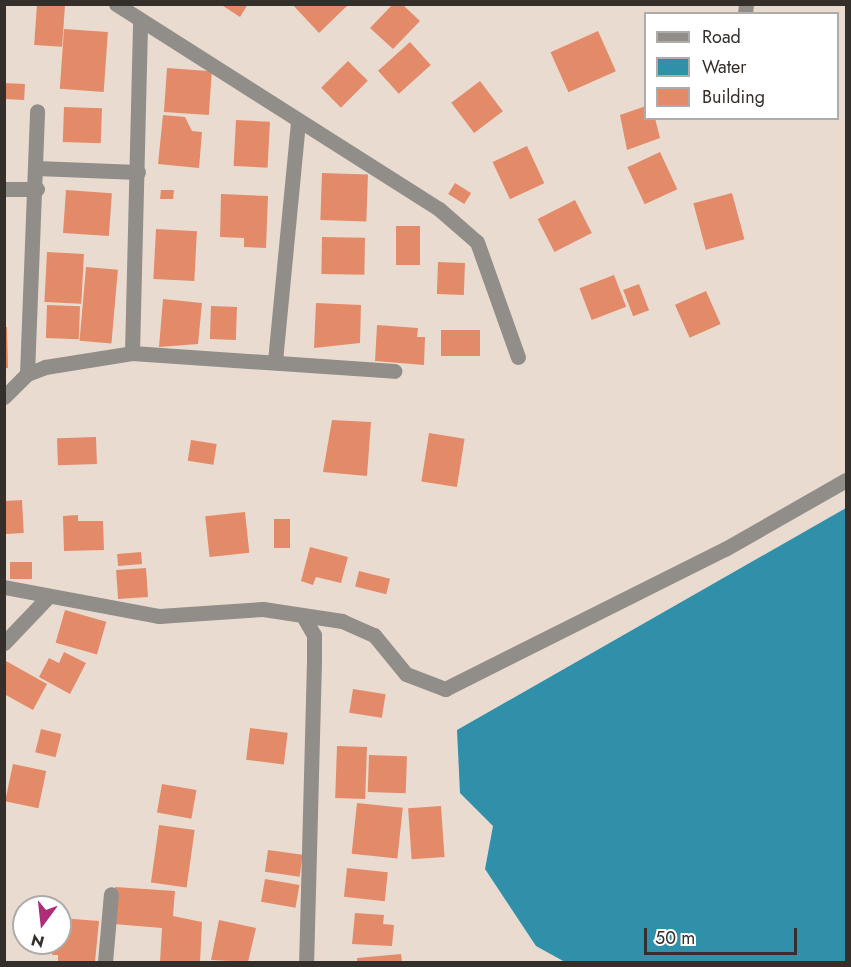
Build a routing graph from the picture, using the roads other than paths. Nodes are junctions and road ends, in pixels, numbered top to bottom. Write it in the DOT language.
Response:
graph roads {
  1 [pos="116,4"];
  2 [pos="140,20"];
  3 [pos="37,111"];
  4 [pos="298,124"];
  5 [pos="36,168"];
  6 [pos="138,172"];
  7 [pos="4,189"];
  8 [pos="37,189"];
  9 [pos="132,353"];
  10 [pos="518,357"];
  11 [pos="274,361"];
  12 [pos="394,371"];
  13 [pos="27,374"];
  14 [pos="4,397"];
  15 [pos="846,480"];
  16 [pos="4,587"];
  17 [pos="46,599"];
  18 [pos="303,616"];
  19 [pos="4,643"];
  20 [pos="111,894"];
  21 [pos="105,963"];
  22 [pos="306,963"];
  1 -- 2 [label="street"];
  2 -- 4 [label="street"];
  2 -- 6 [label="street"];
  3 -- 5 [label="street"];
  4 -- 10 [label="street"];
  4 -- 11 [label="street"];
  5 -- 6 [label="street"];
  5 -- 8 [label="street"];
  6 -- 9 [label="street"];
  7 -- 8 [label="street"];
  8 -- 13 [label="street"];
  9 -- 11 [label="street"];
  9 -- 13 [label="street"];
  11 -- 12 [label="street"];
  13 -- 14 [label="street"];
  15 -- 18 [label="street"];
  16 -- 17 [label="street"];
  17 -- 18 [label="street"];
  17 -- 19 [label="street"];
  18 -- 22 [label="street"];
  20 -- 21 [label="street"];
}
